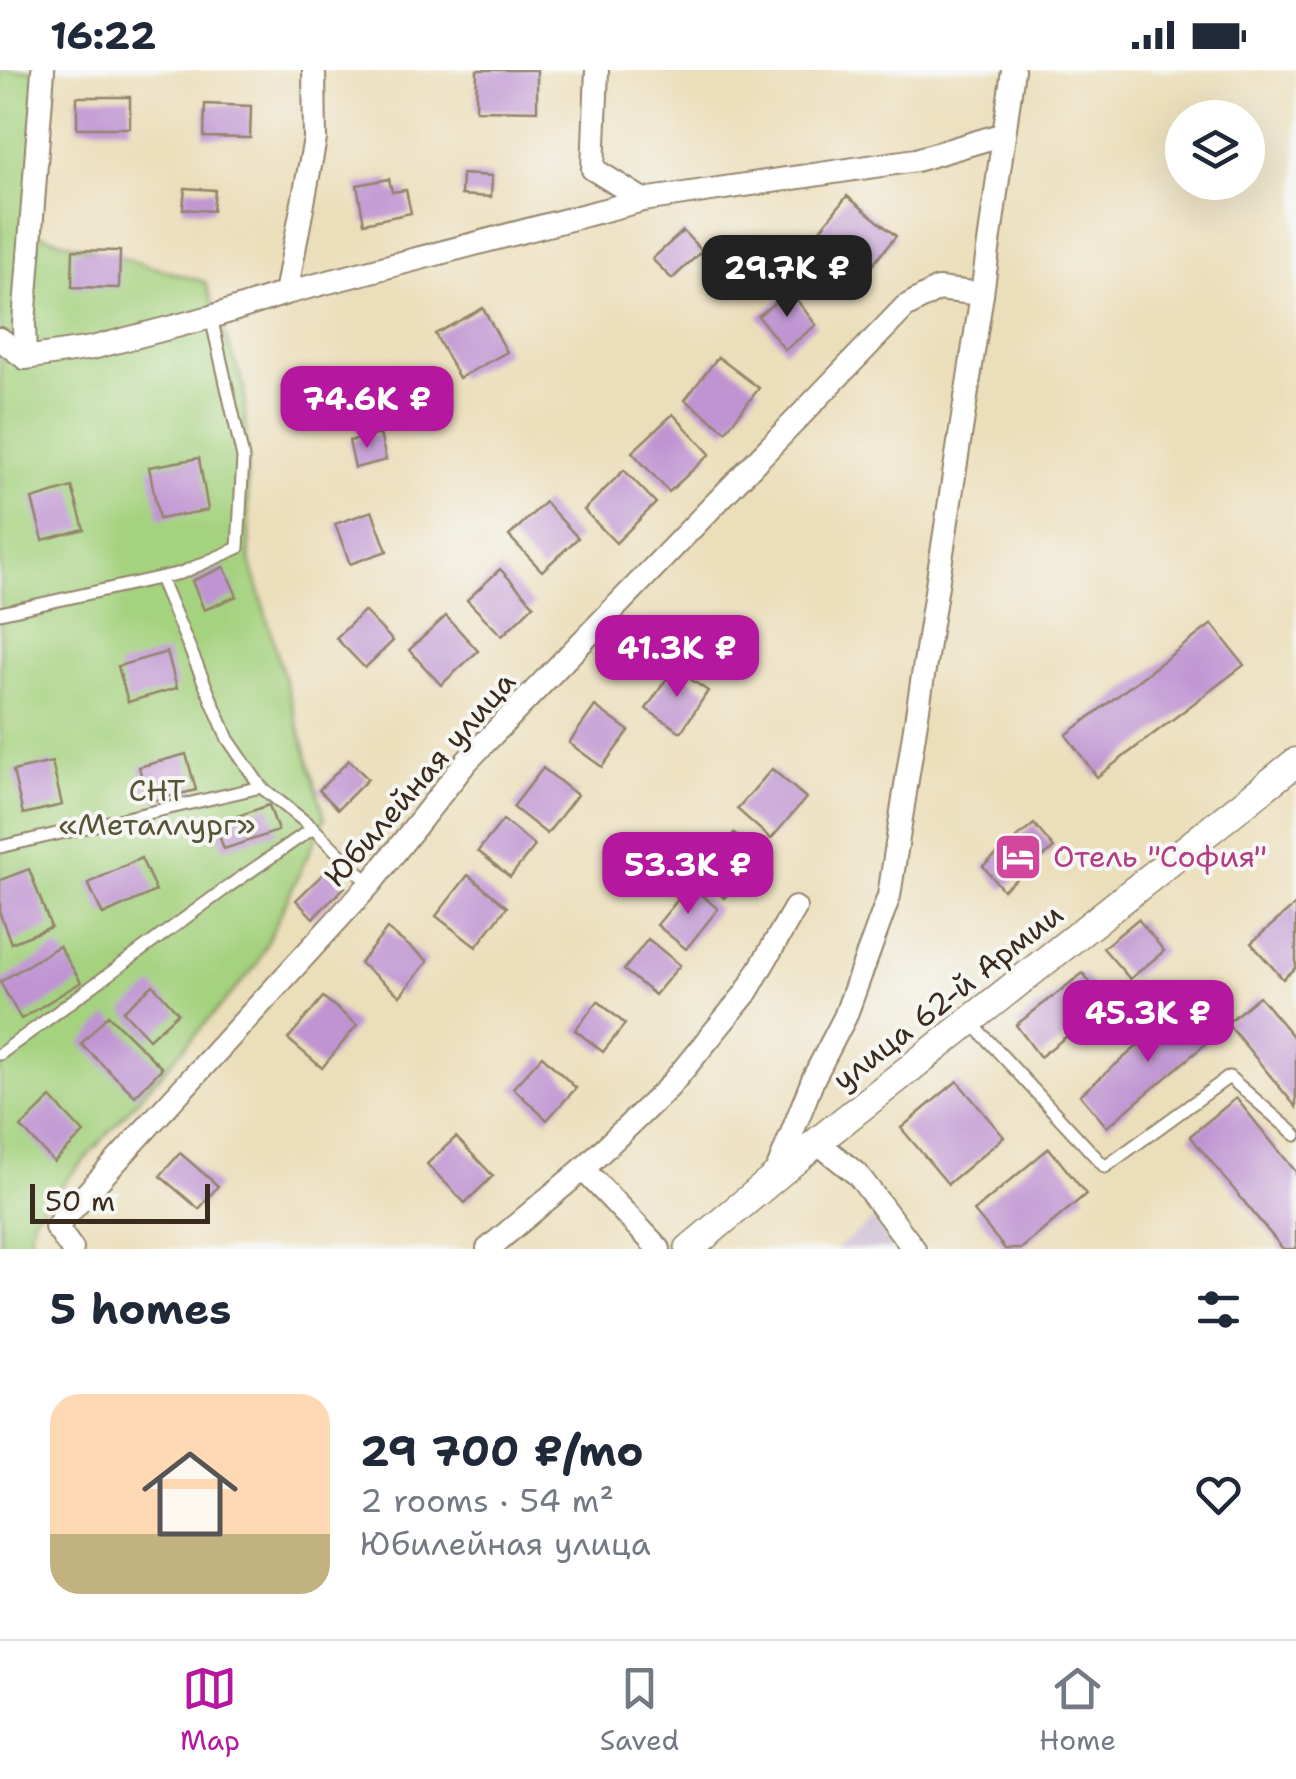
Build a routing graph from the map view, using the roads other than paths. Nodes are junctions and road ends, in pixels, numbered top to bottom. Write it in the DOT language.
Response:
graph roads {
  1 [pos="43,70"];
  2 [pos="314,70"];
  3 [pos="596,70"];
  4 [pos="1013,70"];
  5 [pos="1004,134"];
  6 [pos="643,200"];
  7 [pos="286,294"];
  8 [pos="982,294"];
  9 [pos="210,317"];
  10 [pos="0,339"];
  11 [pos="25,358"];
  12 [pos="160,578"];
  13 [pos="0,613"];
  14 [pos="1296,762"];
  15 [pos="261,786"];
  16 [pos="313,828"];
  17 [pos="0,847"];
  18 [pos="370,884"];
  19 [pos="796,908"];
  20 [pos="970,1020"];
  21 [pos="0,1054"];
  22 [pos="1296,1136"];
  23 [pos="817,1142"];
  24 [pos="583,1169"];
  25 [pos="774,1180"];
  26 [pos="72,1249"];
  27 [pos="488,1249"];
  28 [pos="659,1249"];
  29 [pos="689,1249"];
  30 [pos="914,1249"];
  1 -- 11 [label="street"];
  2 -- 7 [label="street"];
  3 -- 6 [label="street"];
  4 -- 5 [label="street"];
  5 -- 6 [label="street"];
  5 -- 8 [label="street"];
  6 -- 7 [label="street"];
  7 -- 9 [label="street"];
  8 -- 18 [label="street, Юбилейная улица"];
  8 -- 25 [label="street"];
  9 -- 11 [label="street"];
  9 -- 12 [label="lane"];
  10 -- 11 [label="street"];
  12 -- 13 [label="lane"];
  12 -- 15 [label="lane"];
  14 -- 20 [label="street, улица 62-й Армии"];
  15 -- 16 [label="lane"];
  15 -- 17 [label="lane"];
  16 -- 18 [label="lane"];
  16 -- 21 [label="lane"];
  18 -- 26 [label="street, Юбилейная улица"];
  19 -- 24 [label="street"];
  20 -- 22 [label="lane"];
  20 -- 23 [label="street, улица 62-й Армии"];
  23 -- 25 [label="street, улица 62-й Армии"];
  23 -- 30 [label="street"];
  24 -- 27 [label="street"];
  24 -- 28 [label="street"];
  25 -- 29 [label="street, улица 62-й Армии"];
}
